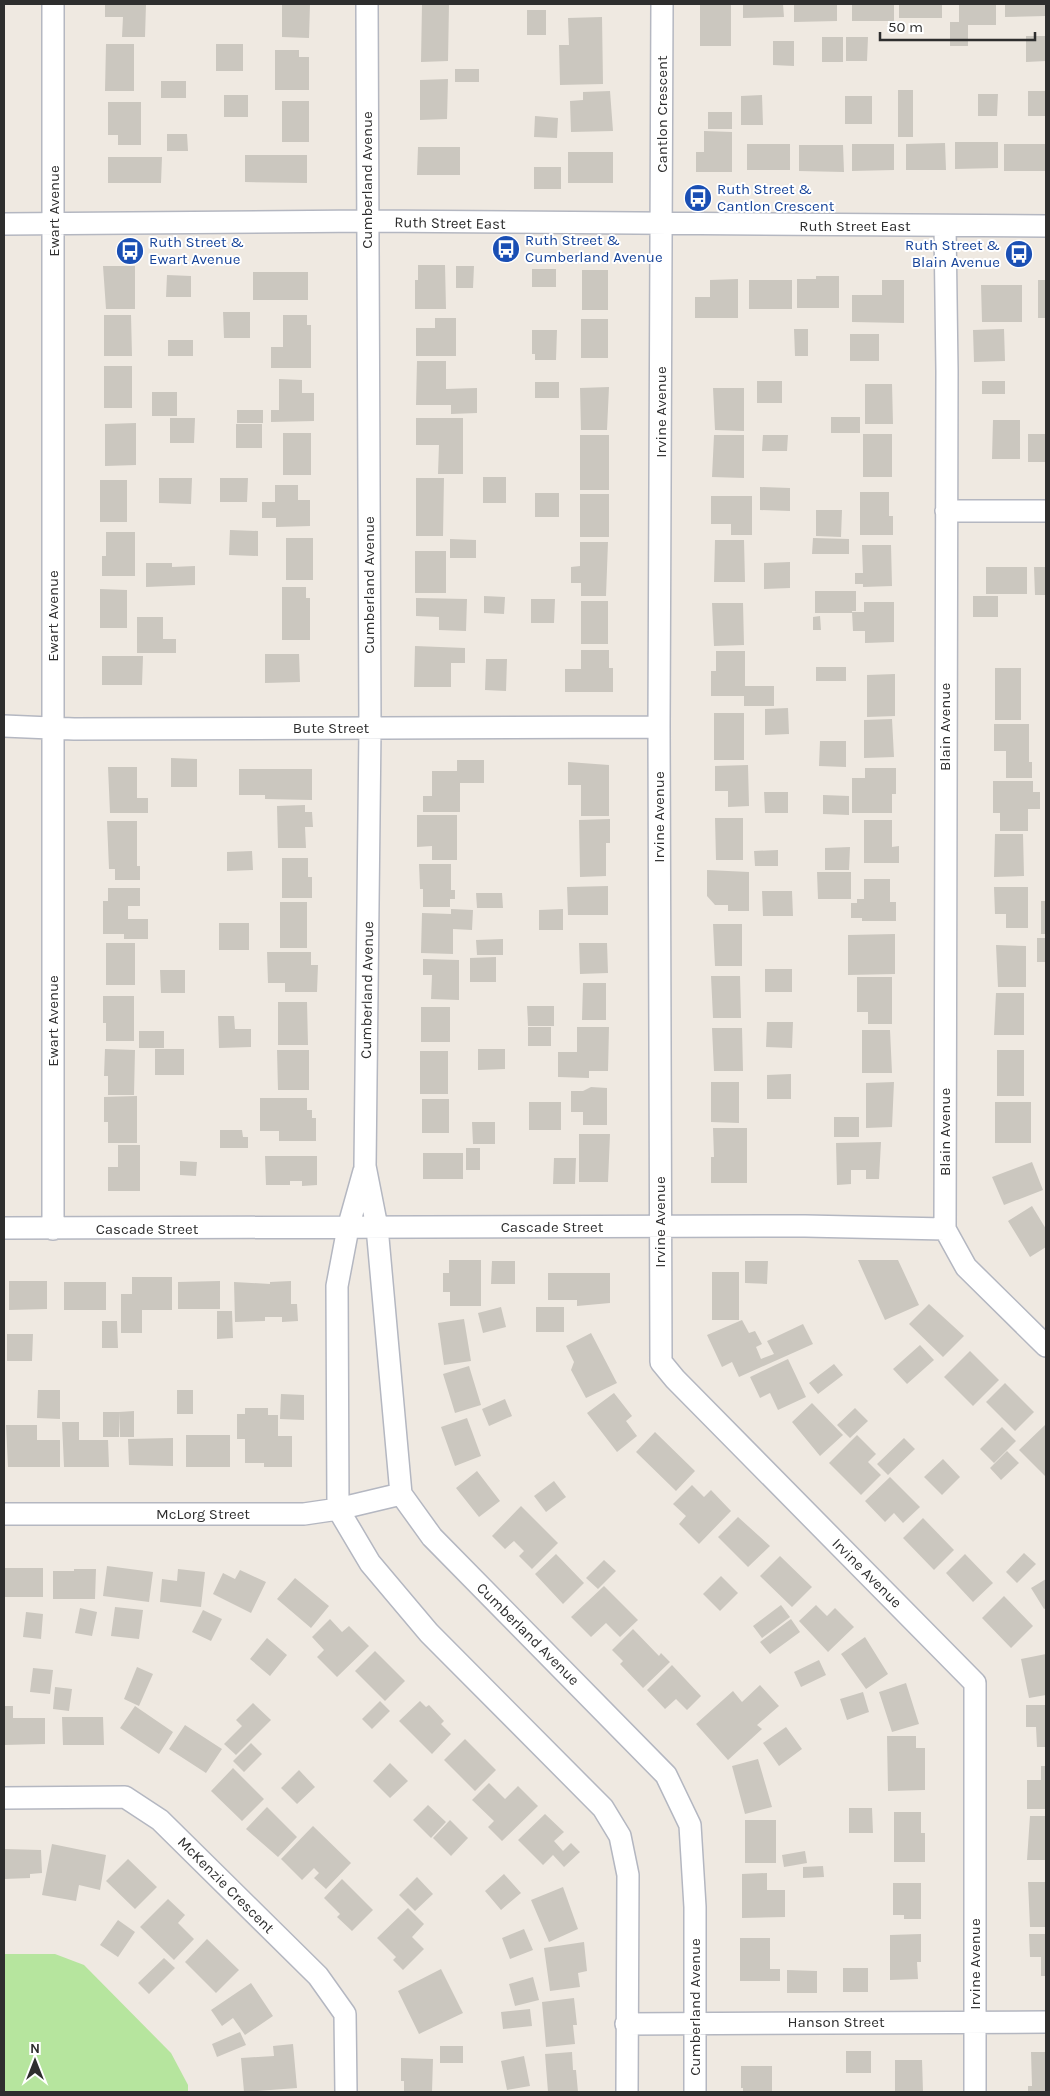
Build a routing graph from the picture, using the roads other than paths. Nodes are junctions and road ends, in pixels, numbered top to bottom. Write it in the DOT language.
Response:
graph roads {
  1 [pos="53,4"];
  2 [pos="367,4"];
  3 [pos="662,4"];
  4 [pos="367,221"];
  5 [pos="4,224"];
  6 [pos="54,224"];
  7 [pos="662,224"];
  8 [pos="945,226"];
  9 [pos="1046,226"];
  10 [pos="946,511"];
  11 [pos="1046,511"];
  12 [pos="4,726"];
  13 [pos="53,728"];
  14 [pos="370,728"];
  15 [pos="659,728"];
  16 [pos="365,1166"];
  17 [pos="377,1226"];
  18 [pos="660,1226"];
  19 [pos="4,1228"];
  20 [pos="348,1228"];
  21 [pos="53,1229"];
  22 [pos="945,1229"];
  23 [pos="1046,1346"];
  24 [pos="401,1494"];
  25 [pos="338,1509"];
  26 [pos="4,1514"];
  27 [pos="4,1798"];
  28 [pos="975,2022"];
  29 [pos="1046,2022"];
  30 [pos="696,2023"];
  31 [pos="626,2024"];
  32 [pos="346,2092"];
  33 [pos="627,2092"];
  34 [pos="696,2092"];
  35 [pos="975,2092"];
  1 -- 6 [label="street, Ewart Avenue"];
  2 -- 4 [label="street, Cumberland Avenue"];
  3 -- 7 [label="street, Cantlon Crescent"];
  4 -- 6 [label="street, Ruth Street East"];
  4 -- 7 [label="street, Ruth Street East"];
  4 -- 14 [label="street, Cumberland Avenue"];
  5 -- 6 [label="street, Ruth Street East"];
  6 -- 13 [label="street, Ewart Avenue"];
  7 -- 8 [label="street, Ruth Street East"];
  7 -- 15 [label="street, Irvine Avenue"];
  8 -- 9 [label="street, Ruth Street East"];
  8 -- 10 [label="street, Blain Avenue"];
  10 -- 11 [label="street"];
  10 -- 22 [label="street, Blain Avenue"];
  12 -- 13 [label="street, Bute Street"];
  13 -- 14 [label="street, Bute Street"];
  13 -- 21 [label="street, Ewart Avenue"];
  14 -- 15 [label="street, Bute Street"];
  14 -- 16 [label="street, Cumberland Avenue"];
  15 -- 18 [label="street, Irvine Avenue"];
  16 -- 17 [label="street, Cumberland Avenue"];
  16 -- 20 [label="street, Cumberland Avenue"];
  17 -- 18 [label="street, Cascade Street"];
  17 -- 20 [label="street, Cascade Street"];
  17 -- 24 [label="street, Cumberland Avenue"];
  18 -- 22 [label="street, Cascade Street"];
  18 -- 28 [label="street, Irvine Avenue"];
  19 -- 21 [label="street, Cascade Street"];
  20 -- 21 [label="street, Cascade Street"];
  20 -- 25 [label="street, Cumberland Avenue"];
  22 -- 23 [label="street"];
  24 -- 25 [label="street, McLorg Street"];
  24 -- 30 [label="street, Cumberland Avenue"];
  25 -- 26 [label="street, McLorg Street"];
  25 -- 31 [label="street, Cumberland Avenue"];
  27 -- 32 [label="street, McKenzie Crescent"];
  28 -- 29 [label="street, Hanson Street"];
  28 -- 30 [label="street, Hanson Street"];
  28 -- 35 [label="street, Irvine Avenue"];
  30 -- 31 [label="street, Hanson Street"];
  30 -- 34 [label="street, Cumberland Avenue"];
  31 -- 33 [label="street, Cumberland Avenue"];
}
